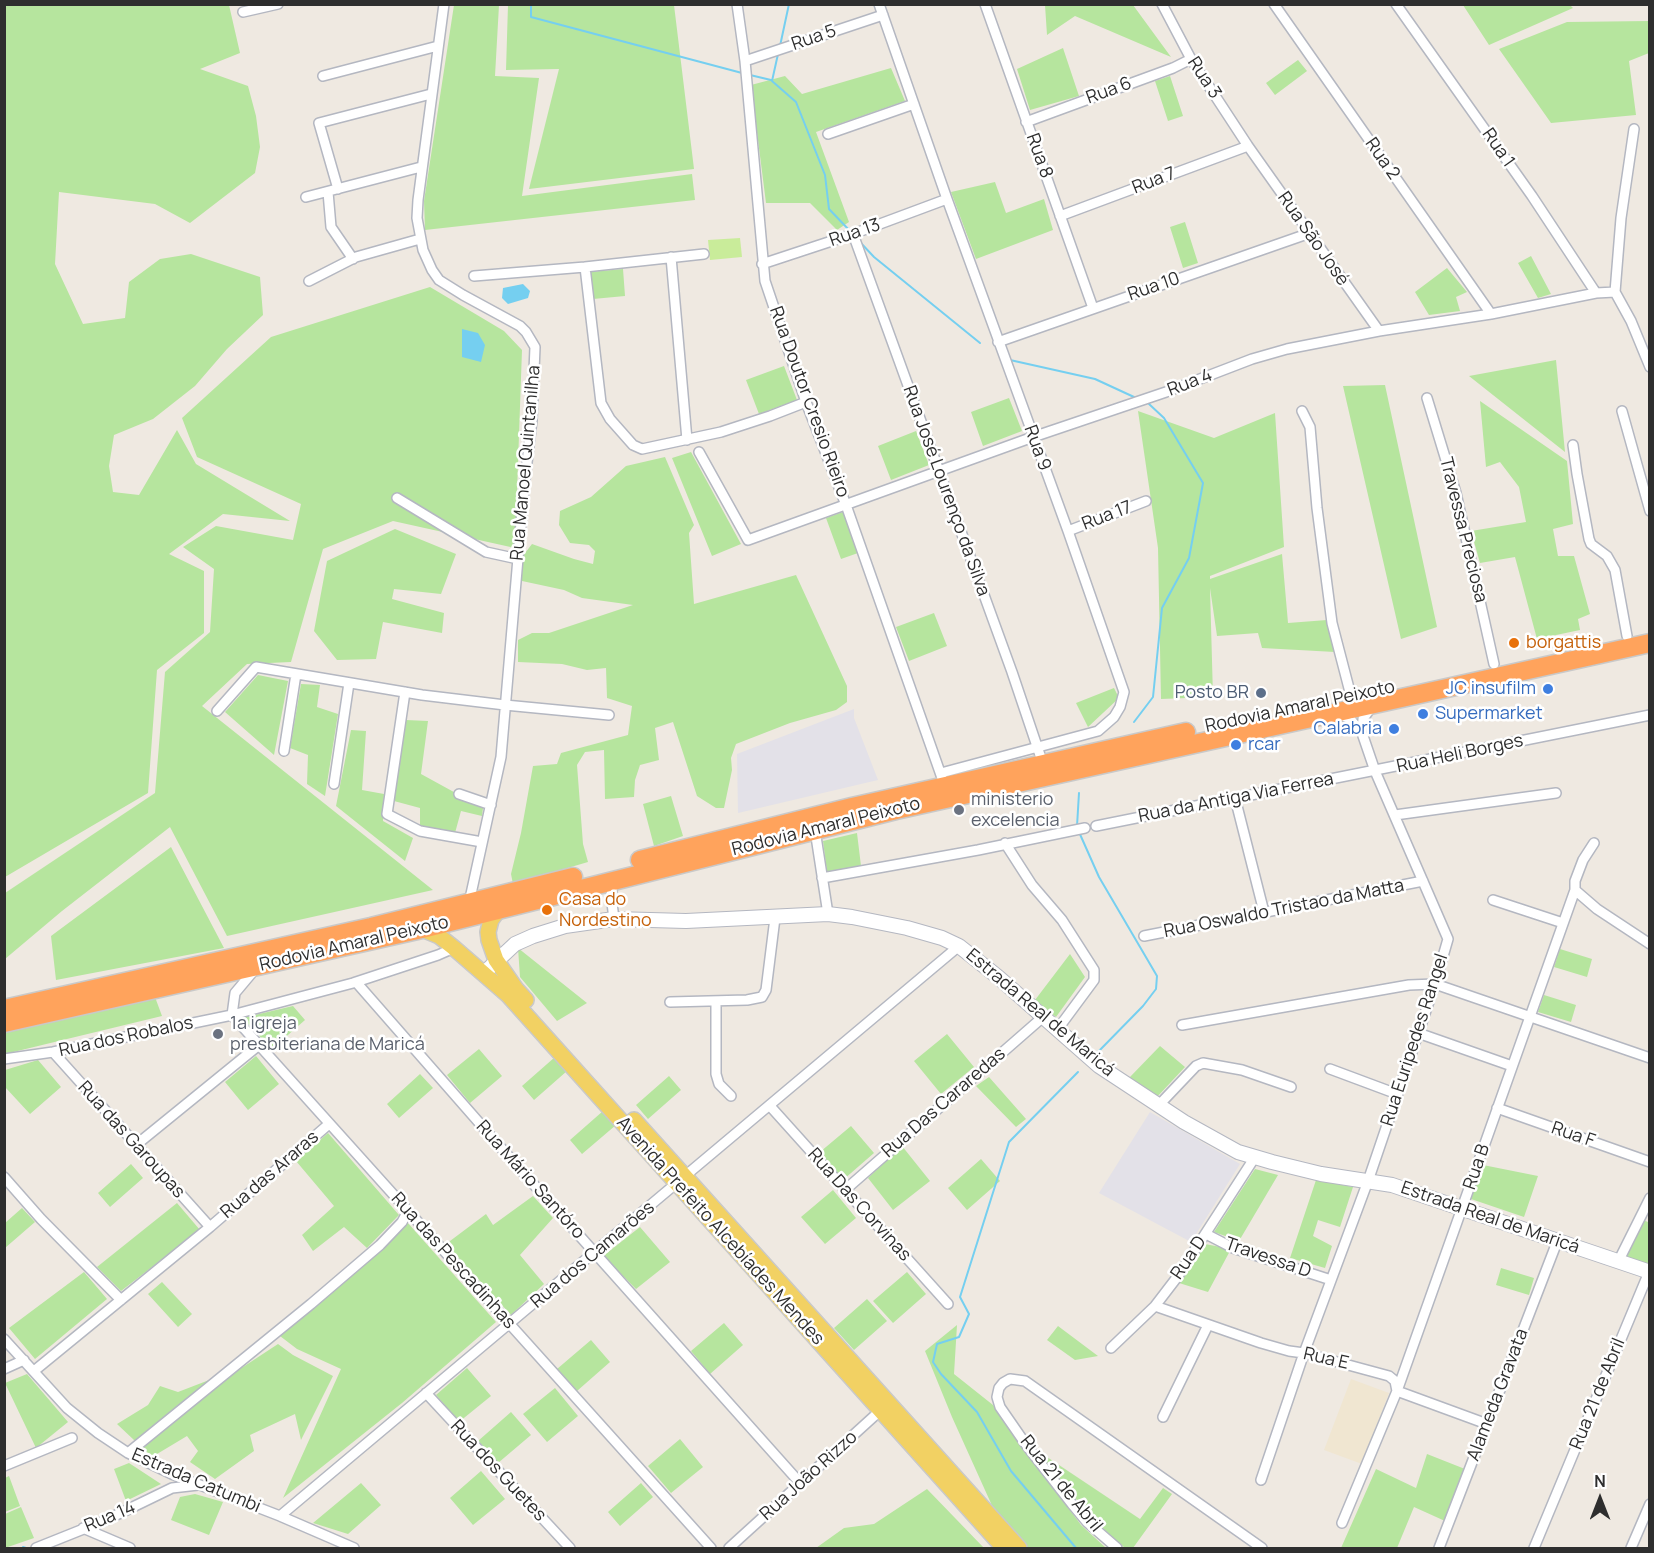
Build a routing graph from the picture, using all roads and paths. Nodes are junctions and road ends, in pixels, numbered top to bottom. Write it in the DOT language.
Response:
graph roads {
  1 [pos="278,4"];
  2 [pos="444,4"];
  3 [pos="737,4"];
  4 [pos="879,4"];
  5 [pos="985,4"];
  6 [pos="1274,4"];
  7 [pos="1396,4"];
  8 [pos="1162,6"];
  9 [pos="243,12"];
  10 [pos="883,15"];
  11 [pos="438,46"];
  12 [pos="1191,59"];
  13 [pos="746,70"];
  14 [pos="323,76"];
  15 [pos="431,94"];
  16 [pos="914,104"];
  17 [pos="1026,122"];
  18 [pos="1634,129"];
  19 [pos="828,134"];
  20 [pos="1248,146"];
  21 [pos="421,167"];
  22 [pos="338,189"];
  23 [pos="328,192"];
  24 [pos="306,197"];
  25 [pos="947,199"];
  26 [pos="1060,216"];
  27 [pos="1310,233"];
  28 [pos="853,234"];
  29 [pos="420,239"];
  30 [pos="704,254"];
  31 [pos="671,257"];
  32 [pos="353,259"];
  33 [pos="762,264"];
  34 [pos="585,267"];
  35 [pos="474,276"];
  36 [pos="309,281"];
  37 [pos="1615,292"];
  38 [pos="1596,293"];
  39 [pos="1093,308"];
  40 [pos="1491,314"];
  41 [pos="1379,331"];
  42 [pos="998,342"];
  43 [pos="1650,367"];
  44 [pos="1427,398"];
  45 [pos="806,402"];
  46 [pos="1302,411"];
  47 [pos="1622,411"];
  48 [pos="1033,437"];
  49 [pos="687,440"];
  50 [pos="1573,446"];
  51 [pos="699,452"];
  52 [pos="939,471"];
  53 [pos="397,498"];
  54 [pos="1146,501"];
  55 [pos="846,505"];
  56 [pos="1648,508"];
  57 [pos="1068,531"];
  58 [pos="518,560"];
  59 [pos="1650,632"];
  60 [pos="1627,636"];
  61 [pos="1650,643"];
  62 [pos="1494,664"];
  63 [pos="296,674"];
  64 [pos="349,683"];
  65 [pos="405,692"];
  66 [pos="1352,696"];
  67 [pos="1376,703"];
  68 [pos="505,705"];
  69 [pos="217,711"];
  70 [pos="1335,712"];
  71 [pos="609,715"];
  72 [pos="1650,715"];
  73 [pos="1362,733"];
  74 [pos="284,751"];
  75 [pos="1041,756"];
  76 [pos="1375,771"];
  77 [pos="943,779"];
  78 [pos="334,784"];
  79 [pos="1556,793"];
  80 [pos="459,794"];
  81 [pos="1234,798"];
  82 [pos="491,805"];
  83 [pos="1395,815"];
  84 [pos="1096,826"];
  85 [pos="1085,828"];
  86 [pos="815,830"];
  87 [pos="482,842"];
  88 [pos="1005,843"];
  89 [pos="1594,843"];
  90 [pos="822,878"];
  91 [pos="1423,881"];
  92 [pos="609,886"];
  93 [pos="1575,890"];
  94 [pos="1493,900"];
  95 [pos="469,903"];
  96 [pos="499,909"];
  97 [pos="1264,912"];
  98 [pos="828,914"];
  99 [pos="775,918"];
  100 [pos="614,919"];
  101 [pos="1563,923"];
  102 [pos="422,929"];
  103 [pos="1144,936"];
  104 [pos="1650,944"];
  105 [pos="959,946"];
  106 [pos="454,948"];
  107 [pos="496,960"];
  108 [pos="257,966"];
  109 [pos="484,973"];
  110 [pos="356,982"];
  111 [pos="1435,984"];
  112 [pos="716,1001"];
  113 [pos="670,1002"];
  114 [pos="526,1008"];
  115 [pos="4,1009"];
  116 [pos="232,1015"];
  117 [pos="1043,1017"];
  118 [pos="1528,1017"];
  119 [pos="4,1023"];
  120 [pos="1182,1025"];
  121 [pos="1057,1030"];
  122 [pos="1418,1033"];
  123 [pos="259,1045"];
  124 [pos="53,1052"];
  125 [pos="1650,1058"];
  126 [pos="4,1059"];
  127 [pos="1512,1066"];
  128 [pos="1330,1069"];
  129 [pos="1291,1087"];
  130 [pos="1397,1094"];
  131 [pos="731,1096"];
  132 [pos="770,1106"];
  133 [pos="1158,1106"];
  134 [pos="1497,1108"];
  135 [pos="329,1124"];
  136 [pos="136,1145"];
  137 [pos="1255,1157"];
  138 [pos="1650,1162"];
  139 [pos="4,1177"];
  140 [pos="682,1181"];
  141 [pos="1368,1181"];
  142 [pos="845,1190"];
  143 [pos="1648,1200"];
  144 [pos="1463,1208"];
  145 [pos="408,1211"];
  146 [pos="1650,1217"];
  147 [pos="210,1227"];
  148 [pos="1206,1234"];
  149 [pos="1557,1242"];
  150 [pos="595,1253"];
  151 [pos="1618,1262"];
  152 [pos="1649,1272"];
  153 [pos="1331,1280"];
  154 [pos="121,1300"];
  155 [pos="948,1304"];
  156 [pos="1155,1306"];
  157 [pos="510,1324"];
  158 [pos="1208,1325"];
  159 [pos="4,1339"];
  160 [pos="1111,1348"];
  161 [pos="1304,1353"];
  162 [pos="24,1360"];
  163 [pos="4,1369"];
  164 [pos="34,1371"];
  165 [pos="1396,1391"];
  166 [pos="426,1392"];
  167 [pos="884,1407"];
  168 [pos="1163,1417"];
  169 [pos="1487,1424"];
  170 [pos="72,1438"];
  171 [pos="128,1453"];
  172 [pos="4,1466"];
  173 [pos="174,1475"];
  174 [pos="1261,1480"];
  175 [pos="801,1484"];
  176 [pos="201,1485"];
  177 [pos="172,1488"];
  178 [pos="1650,1504"];
  179 [pos="280,1516"];
  180 [pos="106,1520"];
  181 [pos="1342,1523"];
  182 [pos="84,1528"];
  183 [pos="109,1539"];
  184 [pos="36,1548"];
  185 [pos="130,1548"];
  186 [pos="354,1548"];
  187 [pos="570,1548"];
  188 [pos="711,1548"];
  189 [pos="729,1548"];
  190 [pos="1004,1548"];
  191 [pos="1019,1548"];
  192 [pos="1117,1548"];
  193 [pos="1262,1548"];
  194 [pos="1439,1548"];
  195 [pos="1534,1548"];
  196 [pos="1631,1548"];
  1 -- 9 [label="street"];
  2 -- 11 [label="street, Rua Manoel Quintanilha"];
  3 -- 13 [label="street, Rua Doutor Cresio Rieiro"];
  4 -- 10 [label="street, Rua 9"];
  5 -- 17 [label="street, Rua 8"];
  6 -- 40 [label="street, Rua 2"];
  7 -- 38 [label="street, Rua 1"];
  8 -- 12 [label="street, Rua 3"];
  10 -- 13 [label="street, Rua 5"];
  10 -- 16 [label="street, Rua 9"];
  11 -- 14 [label="street"];
  11 -- 15 [label="street, Rua Manoel Quintanilha"];
  12 -- 17 [label="street, Rua 6"];
  12 -- 20 [label="street, Rua 3"];
  13 -- 33 [label="street, Rua Doutor Cresio Rieiro"];
  15 -- 21 [label="street, Rua Manoel Quintanilha"];
  15 -- 22 [label="street"];
  16 -- 19 [label="street"];
  16 -- 25 [label="street, Rua 9"];
  17 -- 26 [label="street, Rua 8"];
  18 -- 37 [label="street"];
  20 -- 26 [label="street, Rua 7"];
  20 -- 27 [label="street, Rua São José"];
  21 -- 22 [label="street"];
  21 -- 29 [label="street, Rua Manoel Quintanilha"];
  22 -- 23 [label="street"];
  23 -- 24 [label="street"];
  23 -- 32 [label="street"];
  25 -- 28 [label="street, Rua 13"];
  25 -- 42 [label="street, Rua 9"];
  26 -- 39 [label="street, Rua 8"];
  27 -- 39 [label="street, Rua 10"];
  27 -- 41 [label="street, Rua São José"];
  28 -- 33 [label="street, Rua 13"];
  28 -- 52 [label="street, Rua José Lourenço da Silva"];
  29 -- 32 [label="street"];
  29 -- 58 [label="street, Rua Manoel Quintanilha"];
  30 -- 31 [label="street"];
  31 -- 34 [label="street"];
  31 -- 49 [label="street"];
  32 -- 36 [label="street"];
  33 -- 45 [label="street, Rua Doutor Cresio Rieiro"];
  34 -- 35 [label="street"];
  34 -- 49 [label="street"];
  37 -- 38 [label="street, Rua 4"];
  37 -- 43 [label="street"];
  38 -- 40 [label="street, Rua 4"];
  39 -- 42 [label="street, Rua 10"];
  40 -- 41 [label="street, Rua 4"];
  41 -- 48 [label="street, Rua 4"];
  42 -- 48 [label="street, Rua 9"];
  44 -- 62 [label="street, Travessa Preciosa"];
  45 -- 49 [label="street"];
  45 -- 55 [label="street, Rua Doutor Cresio Rieiro"];
  46 -- 66 [label="street"];
  47 -- 56 [label="street"];
  48 -- 52 [label="street, Rua 4"];
  48 -- 57 [label="street, Rua 9"];
  50 -- 60 [label="street"];
  51 -- 55 [label="street, Rua 4"];
  52 -- 55 [label="street, Rua 4"];
  52 -- 75 [label="street, Rua José Lourenço da Silva"];
  53 -- 58 [label="street"];
  54 -- 57 [label="street, Rua 17"];
  55 -- 77 [label="street, Rua Doutor Cresio Rieiro"];
  57 -- 75 [label="street, Rua 9"];
  58 -- 68 [label="street, Rua Manoel Quintanilha"];
  59 -- 60 [label="highway, Rodovia Amaral Peixoto"];
  60 -- 62 [label="highway, Rodovia Amaral Peixoto"];
  61 -- 67 [label="highway, Rodovia Amaral Peixoto"];
  62 -- 66 [label="highway, Rodovia Amaral Peixoto"];
  63 -- 64 [label="street"];
  63 -- 69 [label="street"];
  63 -- 74 [label="street"];
  64 -- 65 [label="street"];
  64 -- 78 [label="street"];
  65 -- 68 [label="street"];
  65 -- 87 [label="street"];
  66 -- 75 [label="highway, Rodovia Amaral Peixoto"];
  67 -- 70 [label="highway, Rodovia Amaral Peixoto"];
  67 -- 73 [label="street"];
  68 -- 71 [label="street"];
  68 -- 82 [label="street, Rua Manoel Quintanilha"];
  70 -- 73 [label="street"];
  70 -- 86 [label="highway, Rodovia Amaral Peixoto"];
  72 -- 76 [label="street, Rua Heli Borges"];
  73 -- 76 [label="street, Rua Euripedes Rangel"];
  75 -- 77 [label="highway, Rodovia Amaral Peixoto"];
  76 -- 81 [label="street, Rua da Antiga Via Ferrea"];
  76 -- 83 [label="street, Rua Euripedes Rangel"];
  77 -- 95 [label="highway, Rodovia Amaral Peixoto"];
  79 -- 83 [label="street"];
  80 -- 82 [label="street"];
  81 -- 84 [label="street, Rua da Antiga Via Ferrea"];
  81 -- 97 [label="street"];
  82 -- 87 [label="street, Rua Manoel Quintanilha"];
  83 -- 91 [label="street, Rua Euripedes Rangel"];
  85 -- 88 [label="street"];
  86 -- 90 [label="street"];
  86 -- 92 [label="highway, Rodovia Amaral Peixoto"];
  87 -- 95 [label="street, Rua Manoel Quintanilha"];
  88 -- 90 [label="street"];
  88 -- 121 [label="street"];
  89 -- 93 [label="street, Rua B"];
  90 -- 98 [label="street"];
  91 -- 97 [label="street, Rua Oswaldo Tristao da Matta"];
  91 -- 111 [label="street, Rua Euripedes Rangel"];
  92 -- 96 [label="highway, Rodovia Amaral Peixoto"];
  92 -- 100 [label="street"];
  93 -- 101 [label="street, Rua B"];
  93 -- 104 [label="street"];
  94 -- 101 [label="street"];
  95 -- 115 [label="highway, Rodovia Amaral Peixoto"];
  96 -- 102 [label="highway, Rodovia Amaral Peixoto"];
  96 -- 107 [label="main road, Avenida Prefeito Alcebíades Mendes"];
  97 -- 103 [label="street, Rua Oswaldo Tristao da Matta"];
  98 -- 99 [label="main road, Estrada Real de Maricá"];
  98 -- 105 [label="main road, Estrada Real de Maricá"];
  99 -- 100 [label="main road, Estrada Real de Maricá"];
  99 -- 112 [label="street"];
  100 -- 107 [label="main road, Estrada Real de Maricá"];
  101 -- 118 [label="street, Rua B"];
  102 -- 106 [label="main road, Avenida Prefeito Alcebíades Mendes"];
  102 -- 108 [label="highway, Rodovia Amaral Peixoto"];
  105 -- 117 [label="main road, Estrada Real de Maricá"];
  105 -- 132 [label="street, Rua dos Camarões"];
  106 -- 109 [label="main road, Avenida Prefeito Alcebíades Mendes"];
  106 -- 110 [label="street, Rua dos Robalos"];
  107 -- 109 [label="main road, Estrada Real de Maricá"];
  107 -- 114 [label="main road, Avenida Prefeito Alcebíades Mendes"];
  108 -- 116 [label="street"];
  108 -- 119 [label="highway, Rodovia Amaral Peixoto"];
  109 -- 114 [label="main road, Avenida Prefeito Alcebíades Mendes"];
  110 -- 116 [label="street, Rua dos Robalos"];
  110 -- 150 [label="street, Rua Mário Santóro"];
  111 -- 118 [label="street"];
  111 -- 120 [label="street"];
  111 -- 122 [label="street, Rua Euripedes Rangel"];
  112 -- 113 [label="street"];
  112 -- 131 [label="street"];
  114 -- 140 [label="main road, Avenida Prefeito Alcebíades Mendes"];
  116 -- 123 [label="street, Rua das Pescadinhas"];
  116 -- 124 [label="street, Rua dos Robalos"];
  117 -- 121 [label="main road, Estrada Real de Maricá"];
  117 -- 142 [label="street, Rua Das Cararedas"];
  118 -- 125 [label="street"];
  118 -- 127 [label="street, Rua B"];
  121 -- 133 [label="main road, Estrada Real de Maricá"];
  122 -- 127 [label="street"];
  122 -- 130 [label="street, Rua Euripedes Rangel"];
  123 -- 135 [label="street, Rua das Pescadinhas"];
  123 -- 136 [label="street"];
  124 -- 126 [label="street, Rua dos Robalos"];
  124 -- 136 [label="street, Rua das Garoupas"];
  127 -- 134 [label="street, Rua B"];
  128 -- 130 [label="street"];
  129 -- 133 [label="street"];
  130 -- 141 [label="street, Rua Euripedes Rangel"];
  132 -- 140 [label="street, Rua dos Camarões"];
  132 -- 142 [label="street, Rua Das Corvinas"];
  133 -- 137 [label="main road, Estrada Real de Maricá"];
  134 -- 138 [label="street, Rua F"];
  134 -- 144 [label="street, Rua B"];
  135 -- 145 [label="street, Rua das Pescadinhas"];
  135 -- 147 [label="street, Rua das Araras"];
  136 -- 147 [label="street, Rua das Garoupas"];
  137 -- 141 [label="main road, Estrada Real de Maricá"];
  137 -- 148 [label="street, Rua D"];
  139 -- 154 [label="street"];
  140 -- 150 [label="street, Rua dos Camarões"];
  140 -- 167 [label="main road, Avenida Prefeito Alcebíades Mendes"];
  141 -- 144 [label="main road, Estrada Real de Maricá"];
  141 -- 153 [label="street, Rua Euripedes Rangel"];
  142 -- 155 [label="street, Rua Das Corvinas"];
  143 -- 146 [label="street"];
  143 -- 151 [label="street"];
  144 -- 149 [label="main road, Estrada Real de Maricá"];
  144 -- 165 [label="street, Rua B"];
  145 -- 157 [label="street, Rua das Pescadinhas"];
  145 -- 171 [label="street"];
  147 -- 154 [label="street, Rua das Araras"];
  148 -- 153 [label="street, Travessa D"];
  148 -- 156 [label="street, Rua D"];
  149 -- 151 [label="main road, Estrada Real de Maricá"];
  149 -- 169 [label="street, Alameda Gravata"];
  150 -- 157 [label="street, Rua dos Camarões"];
  150 -- 175 [label="street, Rua Mário Santóro"];
  151 -- 152 [label="main road, Estrada Real de Maricá"];
  152 -- 195 [label="street, Rua 21 de Abril"];
  153 -- 161 [label="street, Rua Euripedes Rangel"];
  154 -- 164 [label="street, Rua das Araras"];
  156 -- 158 [label="street, Rua E"];
  156 -- 160 [label="street, Rua D"];
  157 -- 166 [label="street, Rua dos Camarões"];
  157 -- 188 [label="street, Rua das Pescadinhas"];
  158 -- 161 [label="street, Rua E"];
  158 -- 168 [label="street"];
  159 -- 162 [label="street, Estrada Catumbi"];
  161 -- 165 [label="street, Rua E"];
  161 -- 174 [label="street, Rua Euripedes Rangel"];
  162 -- 163 [label="street"];
  162 -- 164 [label="street, Estrada Catumbi"];
  164 -- 171 [label="street, Estrada Catumbi"];
  165 -- 169 [label="street, Rua E"];
  165 -- 181 [label="street, Rua B"];
  166 -- 179 [label="street, Rua dos Camarões"];
  166 -- 187 [label="street, Rua dos Guetes"];
  167 -- 175 [label="street, Rua João Rizzo"];
  167 -- 190 [label="main road, Avenida Prefeito Alcebíades Mendes"];
  167 -- 191 [label="main road, Avenida Prefeito Alcebíades Mendes"];
  169 -- 194 [label="street, Alameda Gravata"];
  170 -- 172 [label="street"];
  171 -- 173 [label="street, Estrada Catumbi"];
  173 -- 176 [label="street, Estrada Catumbi"];
  173 -- 177 [label="street"];
  175 -- 189 [label="street, Rua João Rizzo"];
  176 -- 177 [label="street, Rua 14"];
  176 -- 179 [label="street, Estrada Catumbi"];
  177 -- 180 [label="street, Rua 14"];
  178 -- 196 [label="street"];
  179 -- 186 [label="street, Estrada Catumbi"];
  180 -- 182 [label="street, Rua 14"];
  180 -- 183 [label="street"];
  182 -- 183 [label="street"];
  182 -- 184 [label="street, Rua 14"];
  183 -- 185 [label="street"];
  192 -- 193 [label="street, Rua 21 de Abril"];
}
